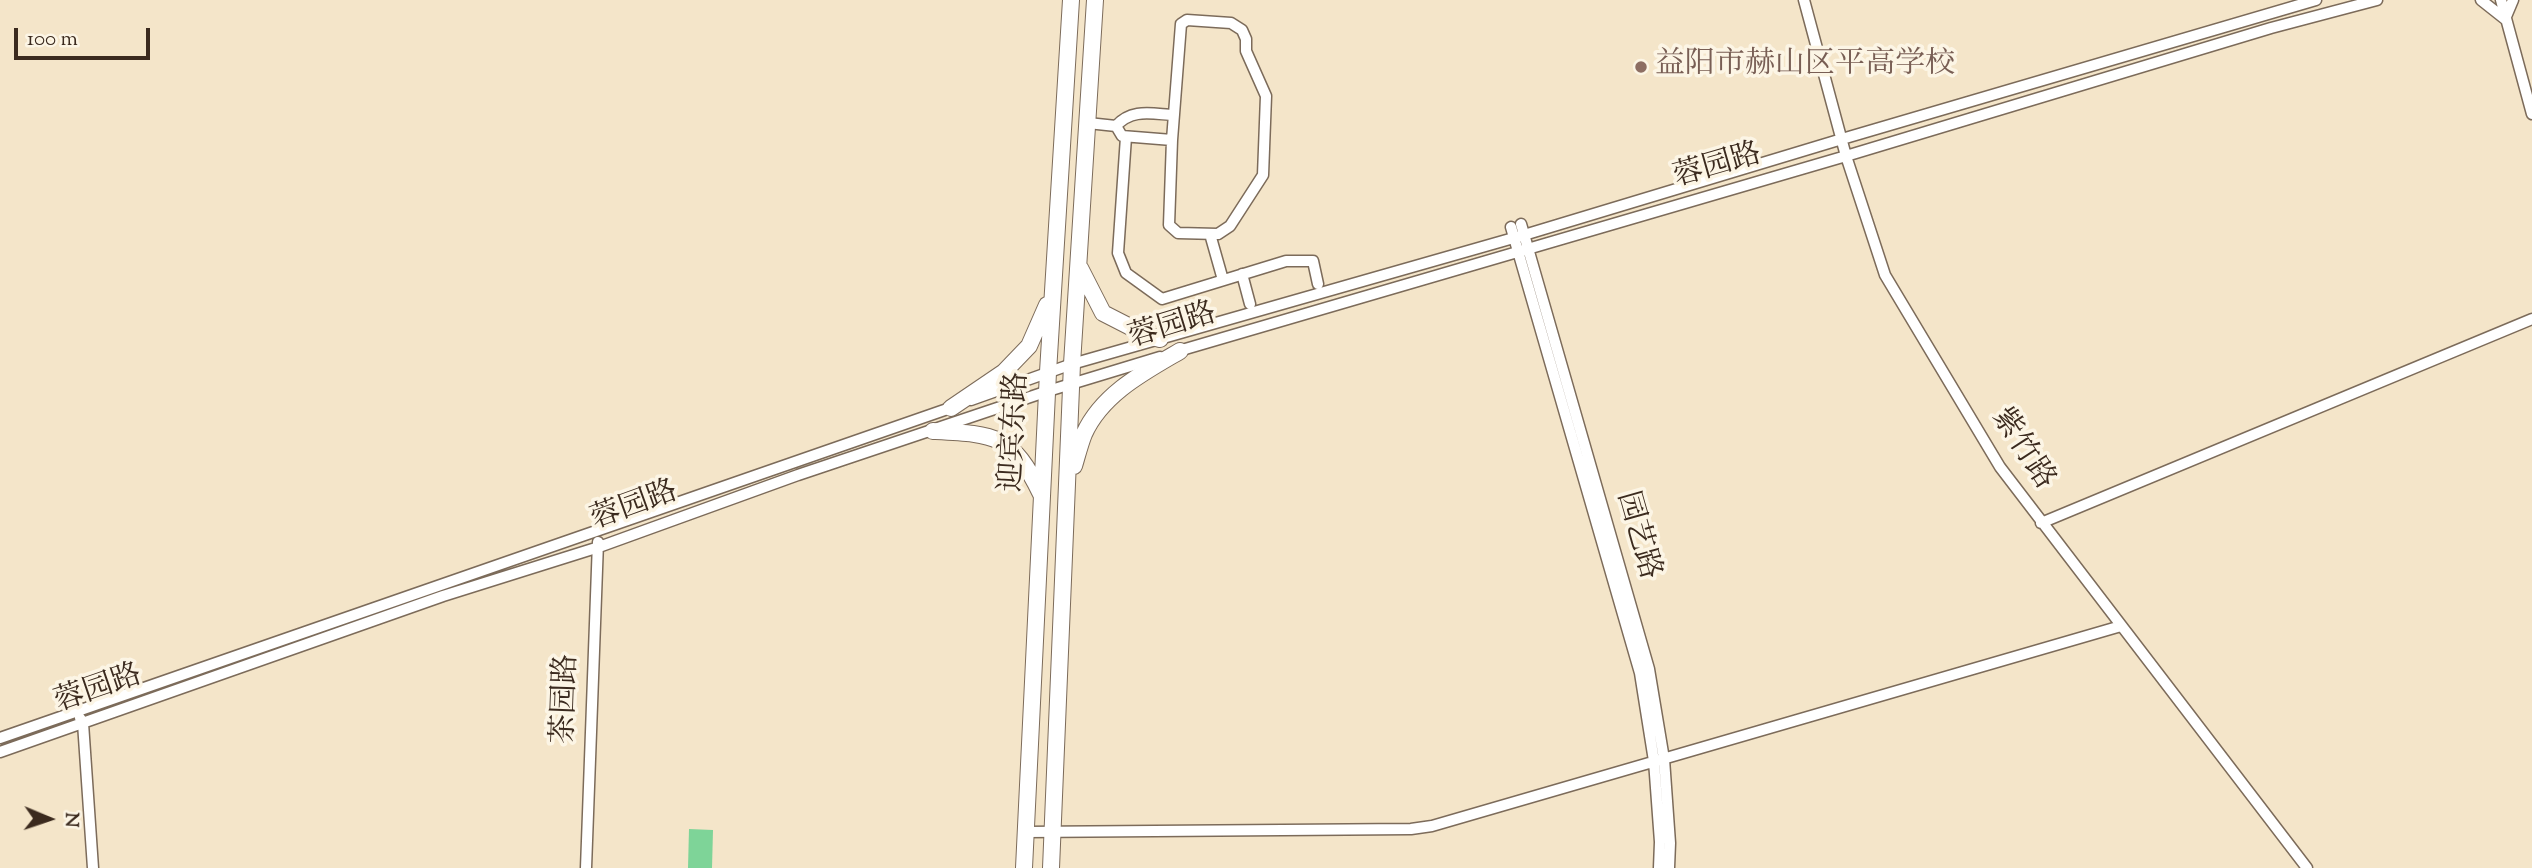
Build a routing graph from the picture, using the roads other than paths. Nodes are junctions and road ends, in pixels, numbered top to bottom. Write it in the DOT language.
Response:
graph roads {
  1 [pos="1071,0"];
  2 [pos="1095,0"];
  3 [pos="1804,0"];
  4 [pos="2316,0"];
  5 [pos="2377,0"];
  6 [pos="2481,0"];
  7 [pos="2501,0"];
  8 [pos="2513,0"];
  9 [pos="2505,19"];
  10 [pos="2532,114"];
  11 [pos="1174,116"];
  12 [pos="1088,123"];
  13 [pos="1116,126"];
  14 [pos="1126,137"];
  15 [pos="1842,139"];
  16 [pos="1172,140"];
  17 [pos="1846,156"];
  18 [pos="1517,231"];
  19 [pos="1210,234"];
  20 [pos="1056,243"];
  21 [pos="1080,244"];
  22 [pos="1523,250"];
  23 [pos="1079,266"];
  24 [pos="1242,274"];
  25 [pos="1223,280"];
  26 [pos="1318,284"];
  27 [pos="1053,293"];
  28 [pos="1250,304"];
  29 [pos="2532,319"];
  30 [pos="1160,339"];
  31 [pos="1180,351"];
  32 [pos="1072,364"];
  33 [pos="1048,372"];
  34 [pos="1072,385"];
  35 [pos="1048,391"];
  36 [pos="951,408"];
  37 [pos="933,431"];
  38 [pos="1068,493"];
  39 [pos="1042,497"];
  40 [pos="2041,523"];
  41 [pos="595,533"];
  42 [pos="599,547"];
  43 [pos="2121,626"];
  44 [pos="77,712"];
  45 [pos="83,723"];
  46 [pos="0,738"];
  47 [pos="0,752"];
  48 [pos="1659,760"];
  49 [pos="1026,832"];
  50 [pos="1053,832"];
  51 [pos="93,868"];
  52 [pos="586,868"];
  53 [pos="1024,868"];
  54 [pos="1051,868"];
  55 [pos="1659,868"];
  56 [pos="1669,868"];
  57 [pos="2307,868"];
  1 -- 20 [label="highway, 迎宾东路"];
  2 -- 12 [label="highway, 迎宾东路"];
  3 -- 15 [label="street, 紫竹路"];
  4 -- 15 [label="street, 蓉园路"];
  5 -- 17 [label="street, 蓉园路"];
  6 -- 9 [label="street"];
  7 -- 9 [label="street"];
  8 -- 9 [label="street"];
  9 -- 10 [label="street"];
  11 -- 13 [label="street"];
  11 -- 16 [label="street"];
  11 -- 19 [label="street"];
  12 -- 13 [label="street"];
  12 -- 21 [label="highway, 迎宾东路"];
  13 -- 14 [label="street"];
  14 -- 16 [label="street"];
  14 -- 25 [label="street"];
  15 -- 17 [label="street, 紫竹路"];
  15 -- 18 [label="street, 蓉园路"];
  16 -- 19 [label="street"];
  17 -- 22 [label="street, 蓉园路"];
  17 -- 40 [label="street, 紫竹路"];
  18 -- 22 [label="street, 园艺路"];
  18 -- 30 [label="street, 蓉园路"];
  19 -- 25 [label="street"];
  20 -- 21 [label="highway"];
  20 -- 27 [label="highway, 迎宾东路"];
  21 -- 23 [label="highway, 迎宾东路"];
  22 -- 31 [label="street, 蓉园路"];
  22 -- 48 [label="street, 园艺路"];
  23 -- 30 [label="highway"];
  23 -- 32 [label="highway, 迎宾东路"];
  24 -- 25 [label="street"];
  24 -- 26 [label="street"];
  24 -- 28 [label="street"];
  27 -- 33 [label="highway, 迎宾东路"];
  27 -- 36 [label="highway"];
  29 -- 40 [label="street"];
  30 -- 32 [label="street, 蓉园路"];
  31 -- 34 [label="street, 蓉园路"];
  31 -- 38 [label="highway"];
  32 -- 33 [label="street, 蓉园路"];
  32 -- 34 [label="highway, 迎宾东路"];
  33 -- 35 [label="highway, 迎宾东路"];
  33 -- 36 [label="street, 蓉园路"];
  34 -- 35 [label="street, 蓉园路"];
  34 -- 38 [label="highway, 迎宾东路"];
  35 -- 37 [label="street, 蓉园路"];
  35 -- 39 [label="highway, 迎宾东路"];
  36 -- 41 [label="street, 蓉园路"];
  37 -- 39 [label="highway"];
  37 -- 42 [label="street, 蓉园路"];
  38 -- 39 [label="highway"];
  38 -- 50 [label="highway, 迎宾东路"];
  39 -- 49 [label="highway, 迎宾东路"];
  40 -- 43 [label="street, 紫竹路"];
  41 -- 42 [label="street, 茶园路"];
  41 -- 44 [label="street, 蓉园路"];
  42 -- 45 [label="street, 蓉园路"];
  42 -- 52 [label="street, 茶园路"];
  43 -- 48 [label="street"];
  43 -- 57 [label="street, 紫竹路"];
  44 -- 45 [label="street"];
  44 -- 46 [label="street, 蓉园路"];
  45 -- 47 [label="street, 蓉园路"];
  45 -- 51 [label="street"];
  48 -- 50 [label="street"];
  48 -- 55 [label="street, 园艺路"];
  48 -- 56 [label="street, 园艺路"];
  49 -- 50 [label="street"];
  49 -- 53 [label="highway, 迎宾东路"];
  50 -- 54 [label="highway, 迎宾东路"];
}
